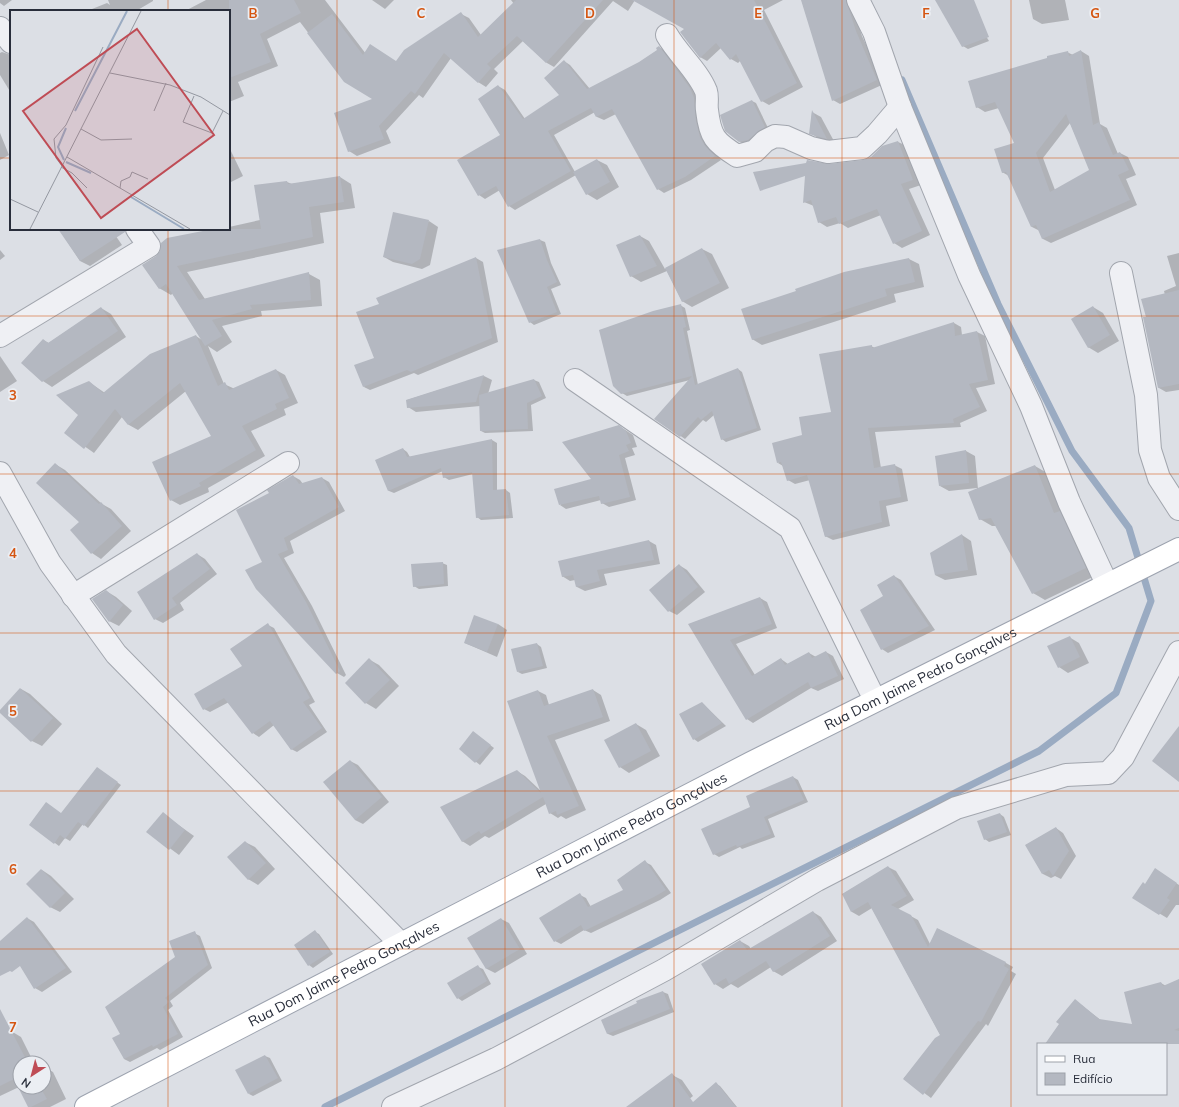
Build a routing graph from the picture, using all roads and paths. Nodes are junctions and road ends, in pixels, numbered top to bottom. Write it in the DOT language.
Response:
graph roads {
  1 [pos="858,0"];
  2 [pos="0,28"];
  3 [pos="667,35"];
  4 [pos="10,41"];
  5 [pos="900,106"];
  6 [pos="138,230"];
  7 [pos="1121,274"];
  8 [pos="0,336"];
  9 [pos="575,380"];
  10 [pos="288,463"];
  11 [pos="0,474"];
  12 [pos="1179,509"];
  13 [pos="1178,549"];
  14 [pos="1110,582"];
  15 [pos="73,596"];
  16 [pos="1179,652"];
  17 [pos="875,700"];
  18 [pos="401,944"];
  19 [pos="86,1107"];
  20 [pos="393,1107"];
  1 -- 5 [label="street"];
  2 -- 4 [label="street"];
  3 -- 5 [label="street"];
  5 -- 14 [label="street"];
  6 -- 8 [label="street"];
  7 -- 12 [label="street"];
  9 -- 17 [label="street"];
  10 -- 15 [label="street"];
  11 -- 15 [label="street"];
  13 -- 14 [label="main road, Rua Dom Jaime Pedro Gonçalves"];
  14 -- 17 [label="main road, Rua Dom Jaime Pedro Gonçalves"];
  15 -- 18 [label="street"];
  16 -- 20 [label="street"];
  17 -- 18 [label="main road, Rua Dom Jaime Pedro Gonçalves"];
  18 -- 19 [label="main road, Rua Dom Jaime Pedro Gonçalves"];
}
